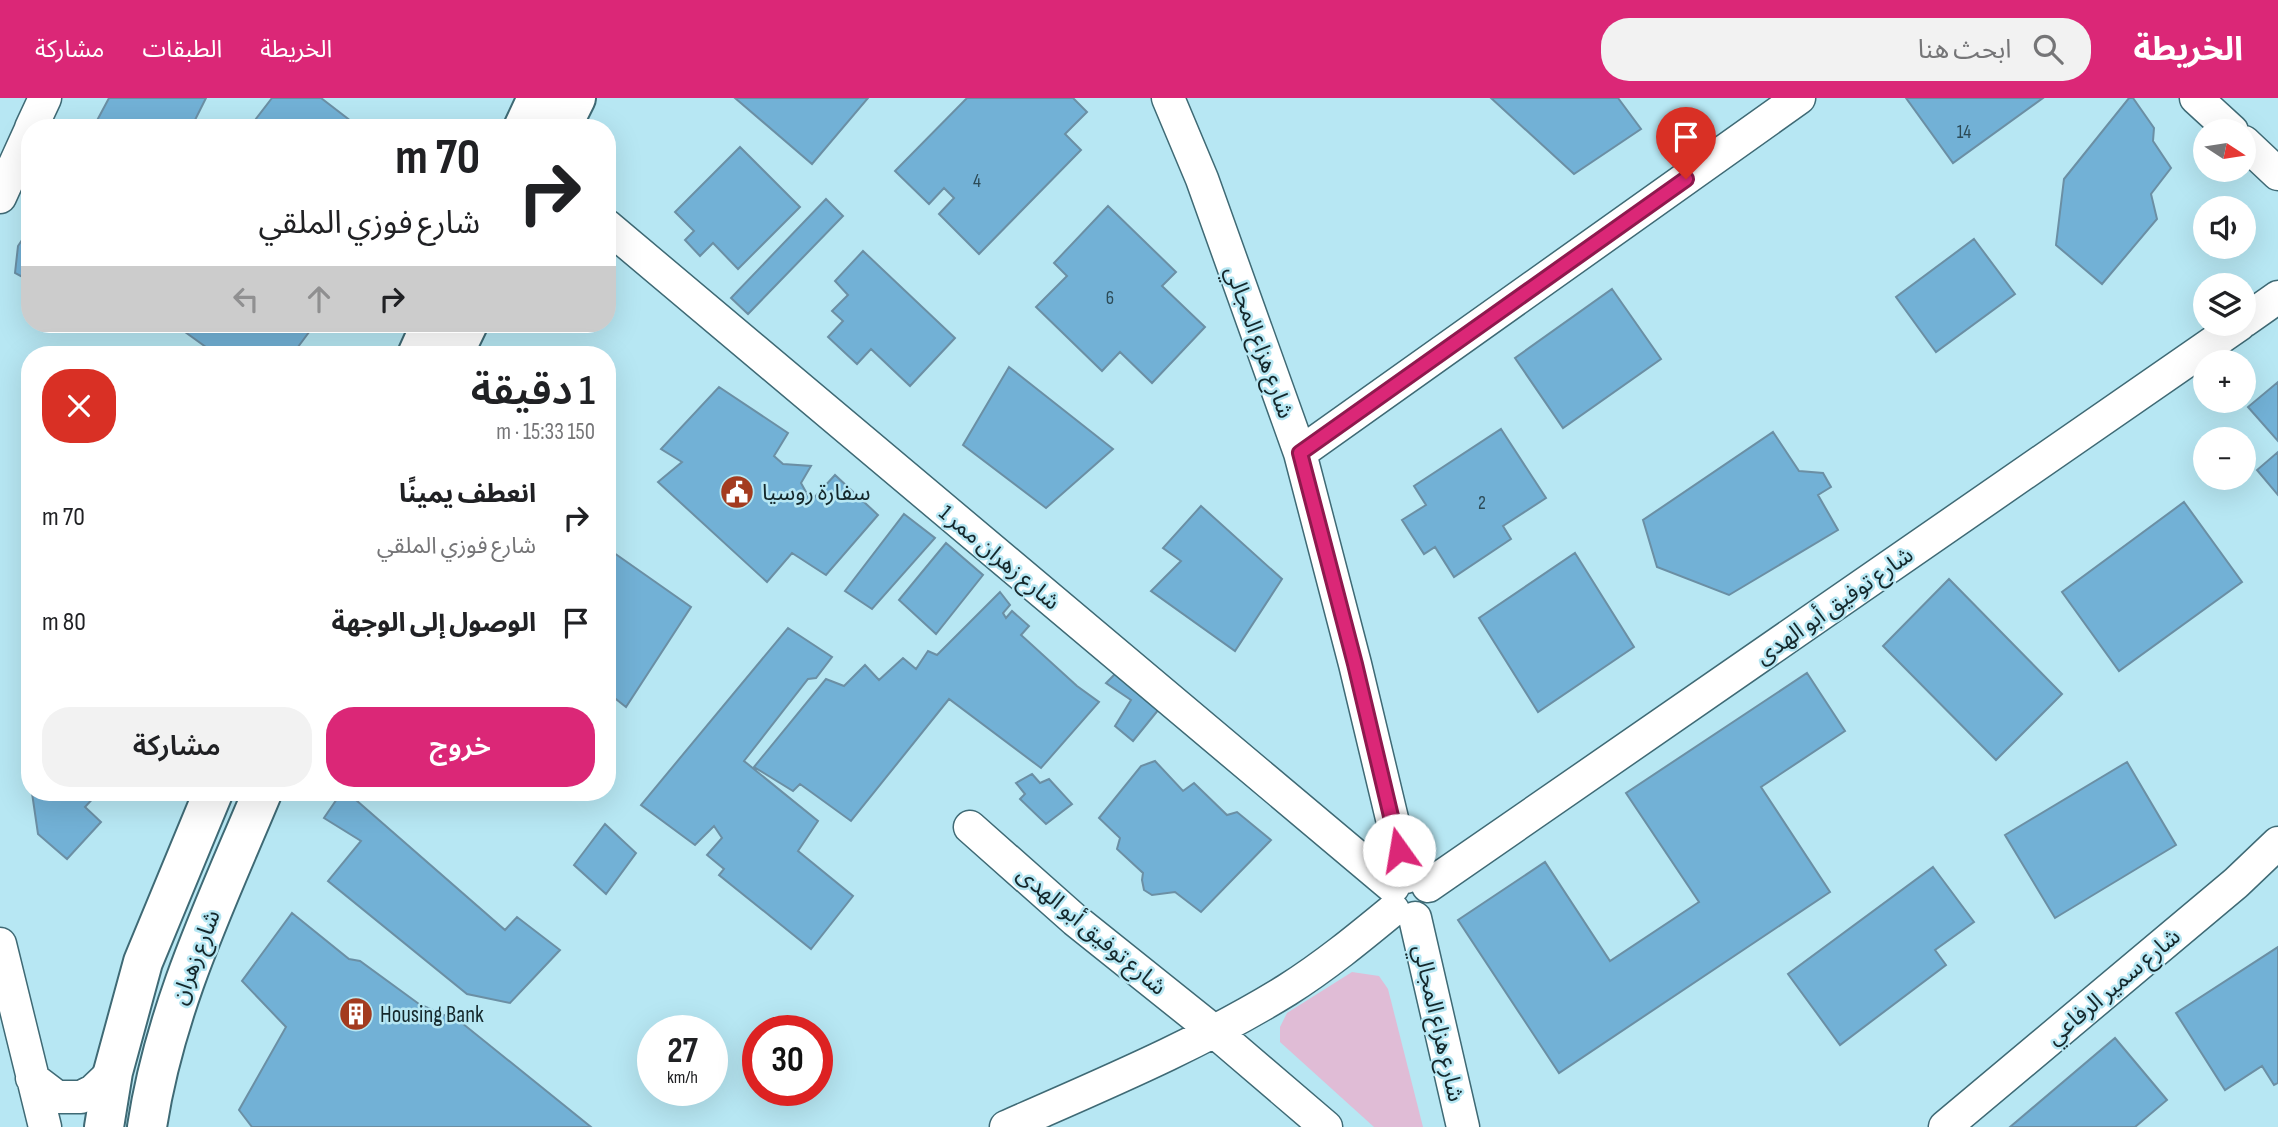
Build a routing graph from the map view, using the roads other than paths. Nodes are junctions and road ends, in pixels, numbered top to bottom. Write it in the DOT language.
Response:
graph roads {
  1 [pos="45,98"];
  2 [pos="537,98"];
  3 [pos="576,98"];
  4 [pos="1168,98"];
  5 [pos="1799,98"];
  6 [pos="2196,98"];
  7 [pos="35,119"];
  8 [pos="527,119"];
  9 [pos="566,119"];
  10 [pos="2219,119"];
  11 [pos="21,148"];
  12 [pos="2256,153"];
  13 [pos="2278,174"];
  14 [pos="2,189"];
  15 [pos="616,234"];
  16 [pos="2278,297"];
  17 [pos="2256,312"];
  18 [pos="2222,336"];
  19 [pos="1300,453"];
  20 [pos="210,801"];
  21 [pos="259,801"];
  22 [pos="970,827"];
  23 [pos="2278,843"];
  24 [pos="1407,896"];
  25 [pos="0,944"];
  26 [pos="1215,1032"];
  27 [pos="113,1072"];
  28 [pos="32,1078"];
  29 [pos="45,1127"];
  30 [pos="104,1127"];
  31 [pos="147,1127"];
  32 [pos="1006,1127"];
  33 [pos="1326,1127"];
  34 [pos="1463,1127"];
  35 [pos="1945,1127"];
  1 -- 7 [label="street"];
  2 -- 8 [label="main road"];
  3 -- 9 [label="main road"];
  4 -- 19 [label="street, شارع هزاع المجالي"];
  5 -- 19 [label="street"];
  6 -- 10 [label="street"];
  11 -- 14 [label="street"];
  12 -- 13 [label="street"];
  15 -- 24 [label="street, شارع زهران ممر 1"];
  16 -- 17 [label="street, شارع توفيق أبو الهدى"];
  18 -- 24 [label="street, شارع توفيق أبو الهدى"];
  19 -- 24 [label="street, شارع هزاع المجالي"];
  20 -- 27 [label="main road, شارع زهران"];
  21 -- 31 [label="main road, شارع زهران"];
  22 -- 26 [label="street, شارع توفيق أبو الهدى"];
  23 -- 35 [label="street, شارع سمير الرفاعي"];
  24 -- 26 [label="street, شارع توفيق أبو الهدى"];
  24 -- 34 [label="street, شارع هزاع المجالي"];
  25 -- 28 [label="street"];
  26 -- 32 [label="street, شارع توفيق أبو الهدى"];
  26 -- 33 [label="street, شارع توفيق أبو الهدى"];
  27 -- 28 [label="street"];
  27 -- 30 [label="main road, شارع زهران"];
  28 -- 29 [label="street"];
}
